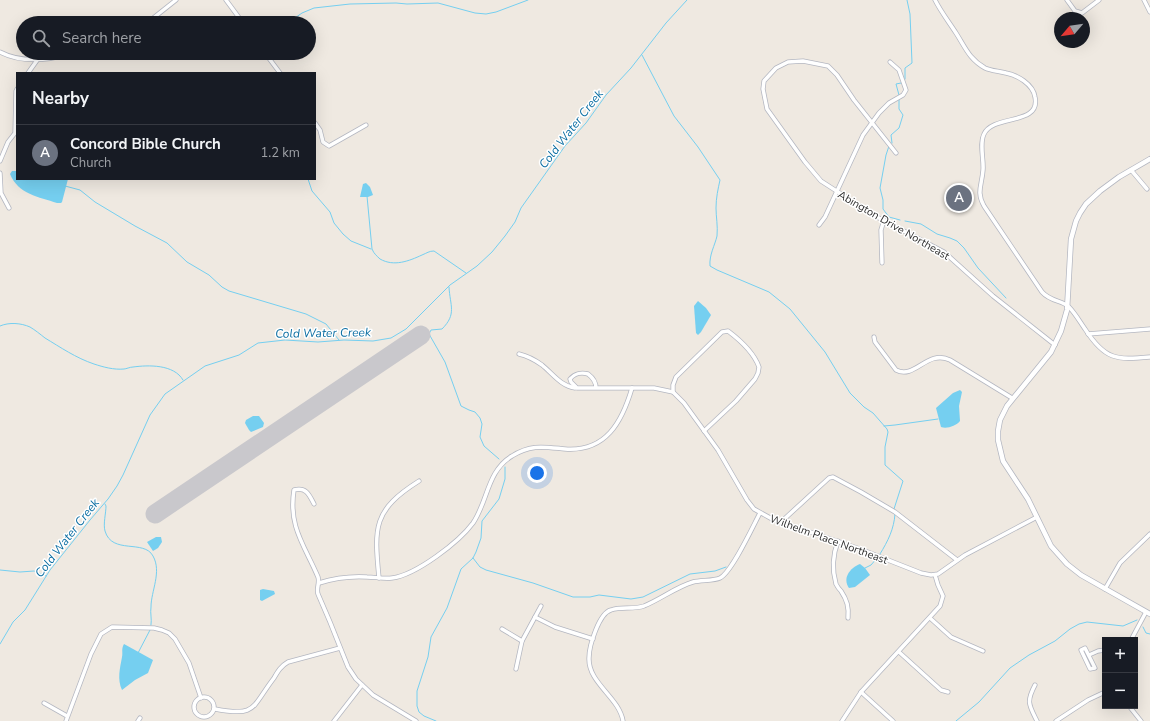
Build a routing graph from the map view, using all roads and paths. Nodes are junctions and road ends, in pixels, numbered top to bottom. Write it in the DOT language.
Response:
graph roads {
  1 [pos="176,0"];
  2 [pos="226,0"];
  3 [pos="935,0"];
  4 [pos="1067,0"];
  5 [pos="1099,0"];
  6 [pos="1144,0"];
  7 [pos="1150,12"];
  8 [pos="156,16"];
  9 [pos="238,16"];
  10 [pos="0,52"];
  11 [pos="16,58"];
  12 [pos="37,60"];
  13 [pos="271,60"];
  14 [pos="890,62"];
  15 [pos="29,72"];
  16 [pos="279,72"];
  17 [pos="16,91"];
  18 [pos="871,121"];
  19 [pos="316,124"];
  20 [pos="366,125"];
  21 [pos="896,152"];
  22 [pos="1150,159"];
  23 [pos="0,161"];
  24 [pos="1131,170"];
  25 [pos="0,173"];
  26 [pos="1147,189"];
  27 [pos="838,192"];
  28 [pos="9,208"];
  29 [pos="884,220"];
  30 [pos="820,225"];
  31 [pos="882,263"];
  32 [pos="1067,305"];
  33 [pos="1150,329"];
  34 [pos="1088,334"];
  35 [pos="874,337"];
  36 [pos="1055,345"];
  37 [pos="519,354"];
  38 [pos="1150,357"];
  39 [pos="577,388"];
  40 [pos="596,388"];
  41 [pos="632,388"];
  42 [pos="673,392"];
  43 [pos="1012,398"];
  44 [pos="704,431"];
  45 [pos="419,481"];
  46 [pos="314,504"];
  47 [pos="760,513"];
  48 [pos="1037,517"];
  49 [pos="781,522"];
  50 [pos="1150,534"];
  51 [pos="838,540"];
  52 [pos="957,560"];
  53 [pos="935,575"];
  54 [pos="379,578"];
  55 [pos="320,583"];
  56 [pos="1105,588"];
  57 [pos="541,606"];
  58 [pos="1148,613"];
  59 [pos="536,617"];
  60 [pos="848,618"];
  61 [pos="930,618"];
  62 [pos="502,629"];
  63 [pos="1133,637"];
  64 [pos="594,639"];
  65 [pos="522,641"];
  66 [pos="340,648"];
  67 [pos="983,651"];
  68 [pos="1102,651"];
  69 [pos="899,652"];
  70 [pos="1089,655"];
  71 [pos="516,669"];
  72 [pos="362,685"];
  73 [pos="1035,685"];
  74 [pos="861,692"];
  75 [pos="948,692"];
  76 [pos="1102,693"];
  77 [pos="201,698"];
  78 [pos="44,703"];
  79 [pos="215,709"];
  80 [pos="1131,709"];
  81 [pos="68,716"];
  82 [pos="200,717"];
  83 [pos="66,721"];
  84 [pos="197,721"];
  85 [pos="334,721"];
  86 [pos="416,721"];
  87 [pos="623,721"];
  88 [pos="842,721"];
  89 [pos="893,721"];
  90 [pos="1037,721"];
  91 [pos="1056,721"];
  92 [pos="1141,721"];
  1 -- 8 [label="street"];
  2 -- 9 [label="street"];
  3 -- 32 [label="street"];
  4 -- 5 [label="street"];
  6 -- 7 [label="street"];
  10 -- 11 [label="street"];
  12 -- 15 [label="street"];
  13 -- 16 [label="street"];
  14 -- 18 [label="street"];
  17 -- 23 [label="street"];
  18 -- 21 [label="street"];
  18 -- 27 [label="street"];
  18 -- 27 [label="street, Abington Drive Northeast"];
  19 -- 20 [label="street"];
  22 -- 24 [label="street"];
  24 -- 26 [label="street"];
  24 -- 32 [label="street"];
  25 -- 28 [label="street"];
  27 -- 29 [label="street, Abington Drive Northeast"];
  27 -- 30 [label="street"];
  29 -- 31 [label="street"];
  29 -- 36 [label="street, Abington Drive Northeast"];
  32 -- 34 [label="street"];
  32 -- 36 [label="street"];
  33 -- 34 [label="street"];
  34 -- 38 [label="street"];
  35 -- 43 [label="street"];
  36 -- 43 [label="street"];
  37 -- 39 [label="street"];
  39 -- 40 [label="street"];
  39 -- 40 [label="street"];
  40 -- 41 [label="street"];
  41 -- 42 [label="street"];
  41 -- 54 [label="street"];
  42 -- 44 [label="street, Wilhelm Place Northeast"];
  42 -- 44 [label="street"];
  43 -- 48 [label="street"];
  44 -- 47 [label="street, Wilhelm Place Northeast"];
  45 -- 54 [label="street"];
  46 -- 55 [label="street"];
  47 -- 49 [label="street, Wilhelm Place Northeast"];
  47 -- 64 [label="street"];
  48 -- 52 [label="street"];
  48 -- 56 [label="street"];
  49 -- 51 [label="street, Wilhelm Place Northeast"];
  49 -- 52 [label="street"];
  50 -- 56 [label="street"];
  51 -- 53 [label="street, Wilhelm Place Northeast"];
  51 -- 60 [label="street"];
  52 -- 53 [label="street"];
  53 -- 61 [label="street"];
  54 -- 55 [label="street"];
  55 -- 66 [label="street"];
  56 -- 58 [label="street"];
  57 -- 59 [label="street"];
  58 -- 63 [label="street"];
  59 -- 64 [label="street"];
  59 -- 65 [label="street"];
  61 -- 67 [label="street"];
  61 -- 69 [label="street"];
  62 -- 65 [label="street"];
  64 -- 87 [label="street"];
  65 -- 71 [label="street"];
  66 -- 72 [label="street"];
  66 -- 79 [label="street"];
  68 -- 70 [label="street"];
  69 -- 74 [label="street"];
  69 -- 75 [label="street"];
  70 -- 70 [label="street"];
  72 -- 85 [label="street"];
  72 -- 86 [label="street"];
  73 -- 90 [label="street"];
  74 -- 88 [label="street"];
  74 -- 89 [label="street"];
  76 -- 91 [label="street"];
  77 -- 79 [label="street"];
  77 -- 81 [label="street"];
  77 -- 82 [label="street"];
  78 -- 81 [label="street"];
  79 -- 82 [label="street"];
  80 -- 92 [label="street"];
  81 -- 83 [label="street"];
  82 -- 84 [label="street"];
}
